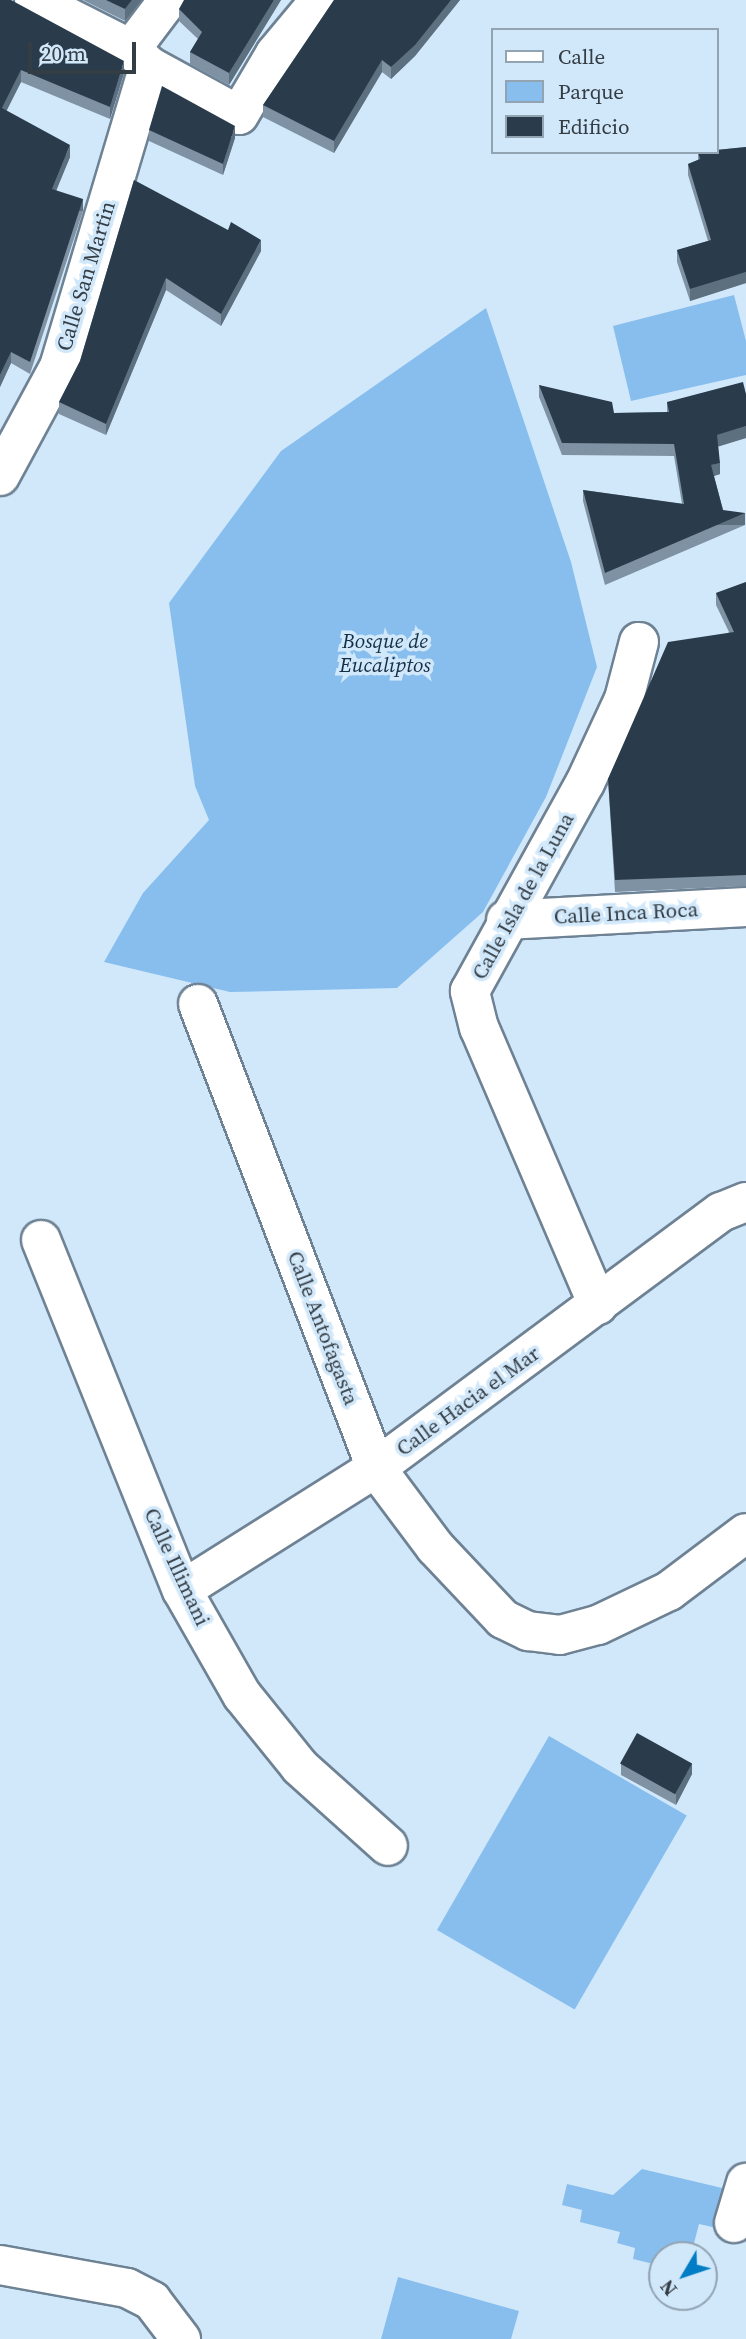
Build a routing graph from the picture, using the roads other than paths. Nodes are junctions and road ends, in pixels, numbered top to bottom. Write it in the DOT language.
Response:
graph roads {
  1 [pos="34,0"];
  2 [pos="168,0"];
  3 [pos="320,0"];
  4 [pos="140,57"];
  5 [pos="0,476"];
  6 [pos="639,642"];
  7 [pos="746,907"];
  8 [pos="506,920"];
  9 [pos="198,1004"];
  10 [pos="746,1202"];
  11 [pos="41,1240"];
  12 [pos="598,1305"];
  13 [pos="376,1468"];
  14 [pos="746,1533"];
  15 [pos="182,1590"];
  16 [pos="388,1846"];
  17 [pos="746,2183"];
  18 [pos="734,2222"];
  19 [pos="0,2265"];
  20 [pos="181,2339"];
  1 -- 4 [label="street"];
  2 -- 4 [label="street"];
  3 -- 4 [label="street"];
  4 -- 5 [label="street, Calle San Martin"];
  6 -- 8 [label="street, Calle Isla de la Luna"];
  7 -- 8 [label="street, Calle Inca Roca"];
  8 -- 12 [label="street, Calle Isla de la Luna"];
  9 -- 13 [label="street, Calle Antofagasta"];
  10 -- 12 [label="street, Calle Hacia el Mar"];
  11 -- 15 [label="street, Calle Illimani"];
  12 -- 13 [label="street, Calle Hacia el Mar"];
  13 -- 14 [label="street, Calle Antofagasta"];
  13 -- 15 [label="street, Calle Hacia el Mar"];
  15 -- 16 [label="street, Calle Illimani"];
  17 -- 18 [label="street"];
  19 -- 20 [label="street"];
}
